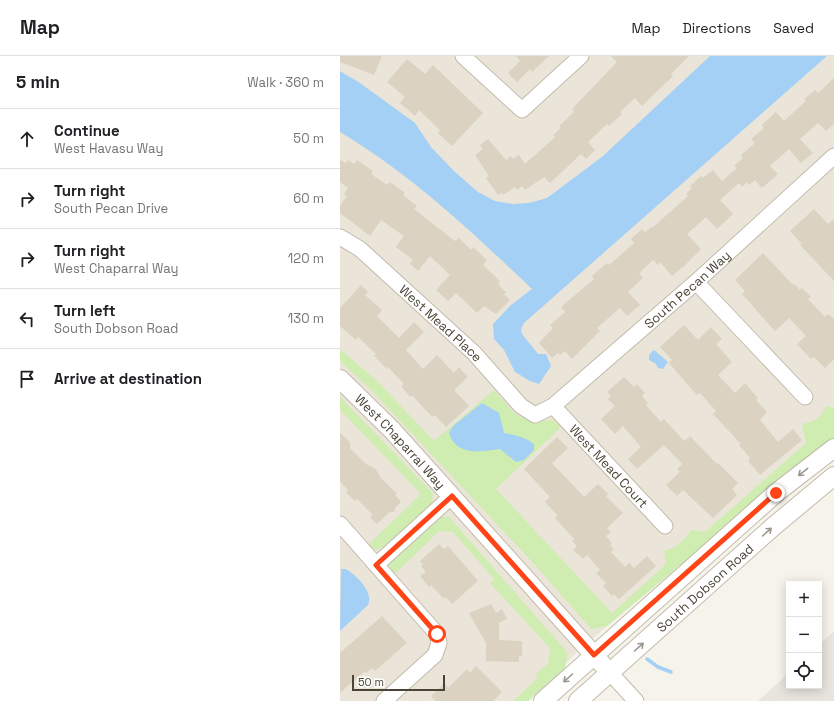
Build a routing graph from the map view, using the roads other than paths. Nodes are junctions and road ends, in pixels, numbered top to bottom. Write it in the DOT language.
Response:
graph roads {
  1 [pos="463,56"];
  2 [pos="581,56"];
  3 [pos="832,163"];
  4 [pos="340,237"];
  5 [pos="696,282"];
  6 [pos="340,380"];
  7 [pos="805,397"];
  8 [pos="553,406"];
  9 [pos="535,415"];
  10 [pos="834,448"];
  11 [pos="834,476"];
  12 [pos="452,496"];
  13 [pos="340,524"];
  14 [pos="665,526"];
  15 [pos="376,565"];
  16 [pos="602,664"];
  17 [pos="384,701"];
  18 [pos="543,701"];
  19 [pos="578,701"];
  20 [pos="636,701"];
  1 -- 2 [label="street"];
  3 -- 5 [label="street, South Pecan Way"];
  4 -- 9 [label="street, West Mead Place"];
  5 -- 7 [label="street"];
  5 -- 8 [label="street, South Pecan Way"];
  6 -- 12 [label="street, West Chaparral Way"];
  8 -- 9 [label="street, South Pecan Way"];
  8 -- 14 [label="street, West Mead Court"];
  10 -- 16 [label="street, South Dobson Road, one-way"];
  16 -- 11 [label="street, South Dobson Road, one-way"];
  12 -- 15 [label="street"];
  12 -- 16 [label="street, West Chaparral Way"];
  13 -- 15 [label="street"];
  15 -- 17 [label="street"];
  16 -- 18 [label="street, South Dobson Road, one-way"];
  16 -- 19 [label="street, South Dobson Road"];
  16 -- 20 [label="street, West Chaparral Way"];
}
